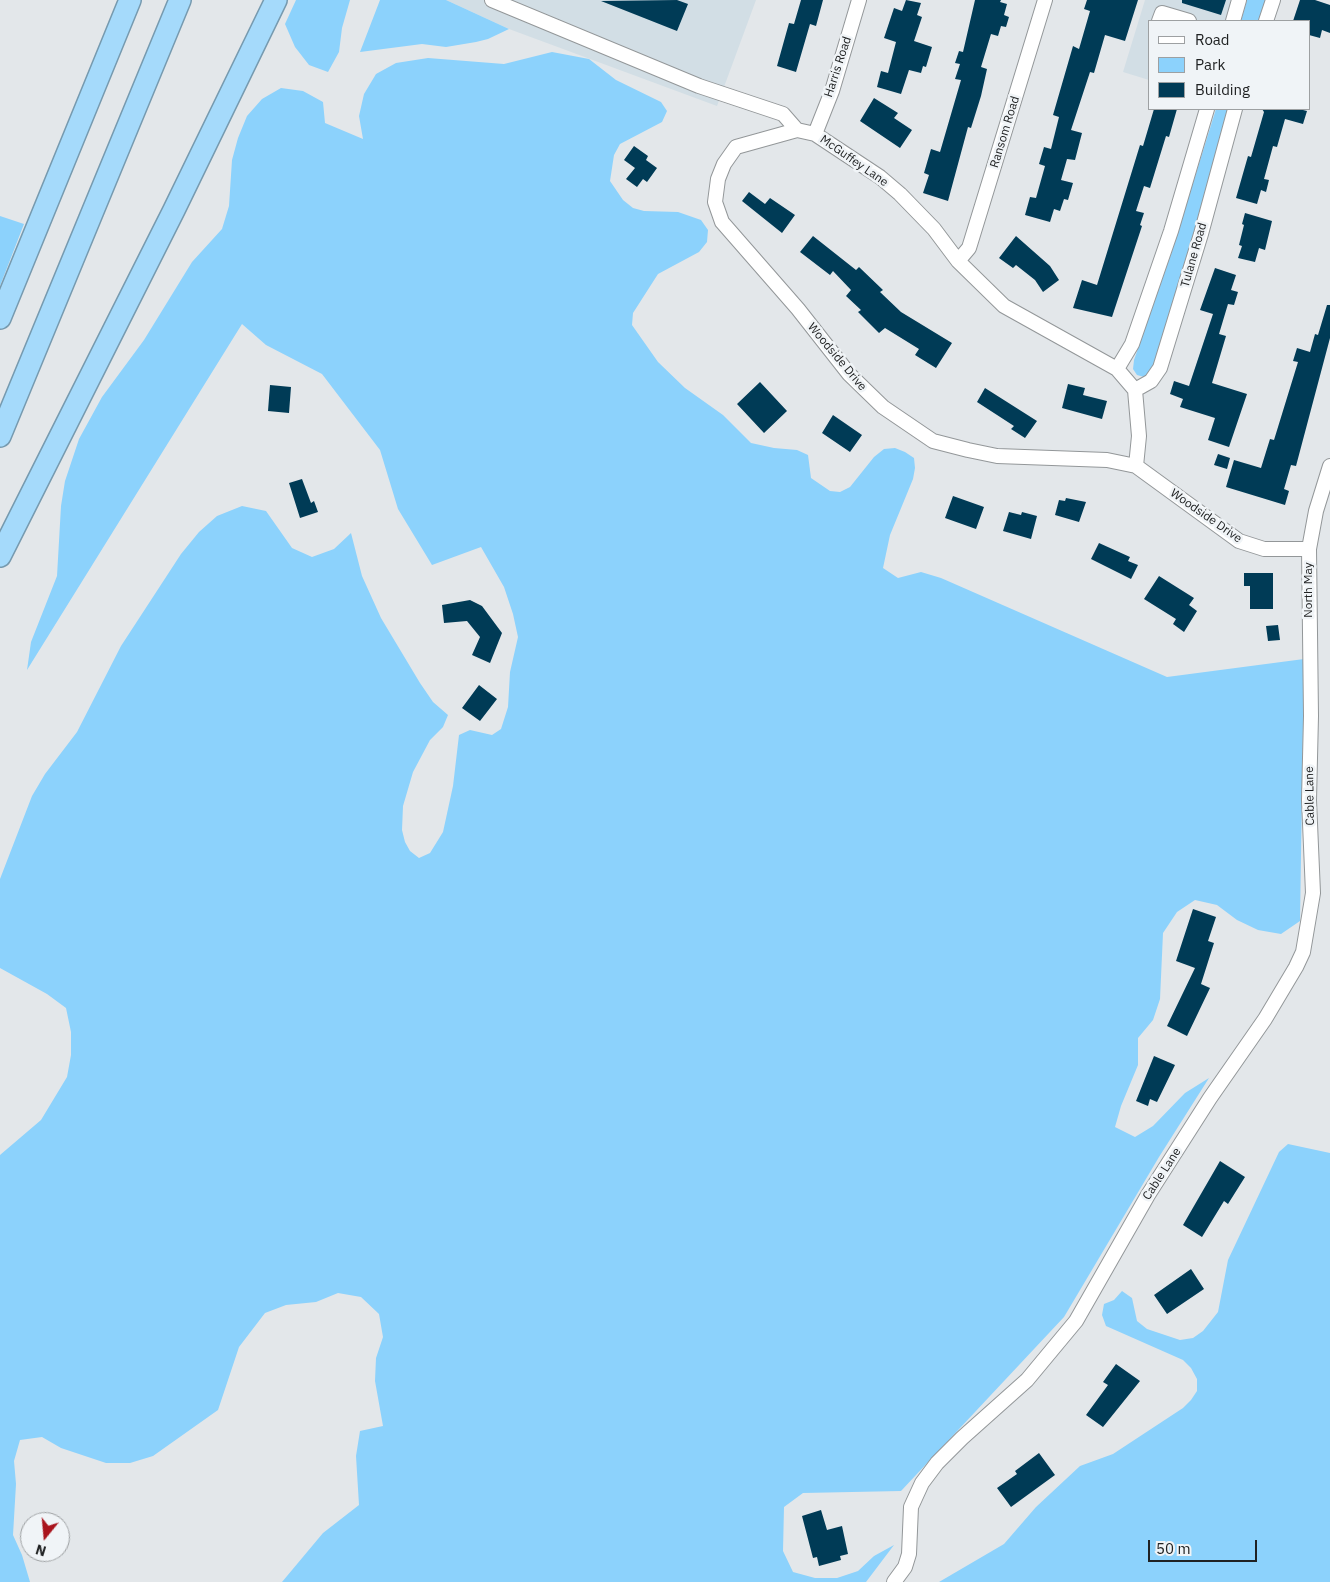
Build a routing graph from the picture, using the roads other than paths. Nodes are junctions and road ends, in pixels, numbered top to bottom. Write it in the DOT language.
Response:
graph roads {
  1 [pos="130,0"];
  2 [pos="180,0"];
  3 [pos="276,0"];
  4 [pos="492,0"];
  5 [pos="859,0"];
  6 [pos="1045,0"];
  7 [pos="1239,0"];
  8 [pos="1273,0"];
  9 [pos="1159,20"];
  10 [pos="1186,20"];
  11 [pos="1233,20"];
  12 [pos="1266,20"];
  13 [pos="1207,110"];
  14 [pos="1235,110"];
  15 [pos="797,130"];
  16 [pos="814,134"];
  17 [pos="958,261"];
  18 [pos="0,318"];
  19 [pos="1117,369"];
  20 [pos="1135,390"];
  21 [pos="0,436"];
  22 [pos="1136,466"];
  23 [pos="1330,466"];
  24 [pos="1309,549"];
  25 [pos="0,556"];
  26 [pos="1311,716"];
  27 [pos="894,1582"];
  1 -- 18 [label="highway"];
  2 -- 21 [label="highway"];
  3 -- 25 [label="highway"];
  4 -- 15 [label="street"];
  5 -- 16 [label="street, Harris Road"];
  6 -- 17 [label="street, Ransom Road"];
  7 -- 11 [label="street"];
  8 -- 12 [label="street"];
  9 -- 10 [label="street"];
  13 -- 19 [label="street"];
  14 -- 20 [label="street, Tulane Road"];
  15 -- 16 [label="street, McGuffey Lane"];
  15 -- 22 [label="street, Woodside Drive"];
  16 -- 17 [label="street, McGuffey Lane"];
  17 -- 19 [label="street, McGuffey Lane"];
  19 -- 20 [label="street"];
  20 -- 22 [label="street"];
  22 -- 24 [label="street, Woodside Drive"];
  23 -- 24 [label="street, North May"];
  24 -- 26 [label="street, North May"];
  26 -- 27 [label="street, Cable Lane"];
}
